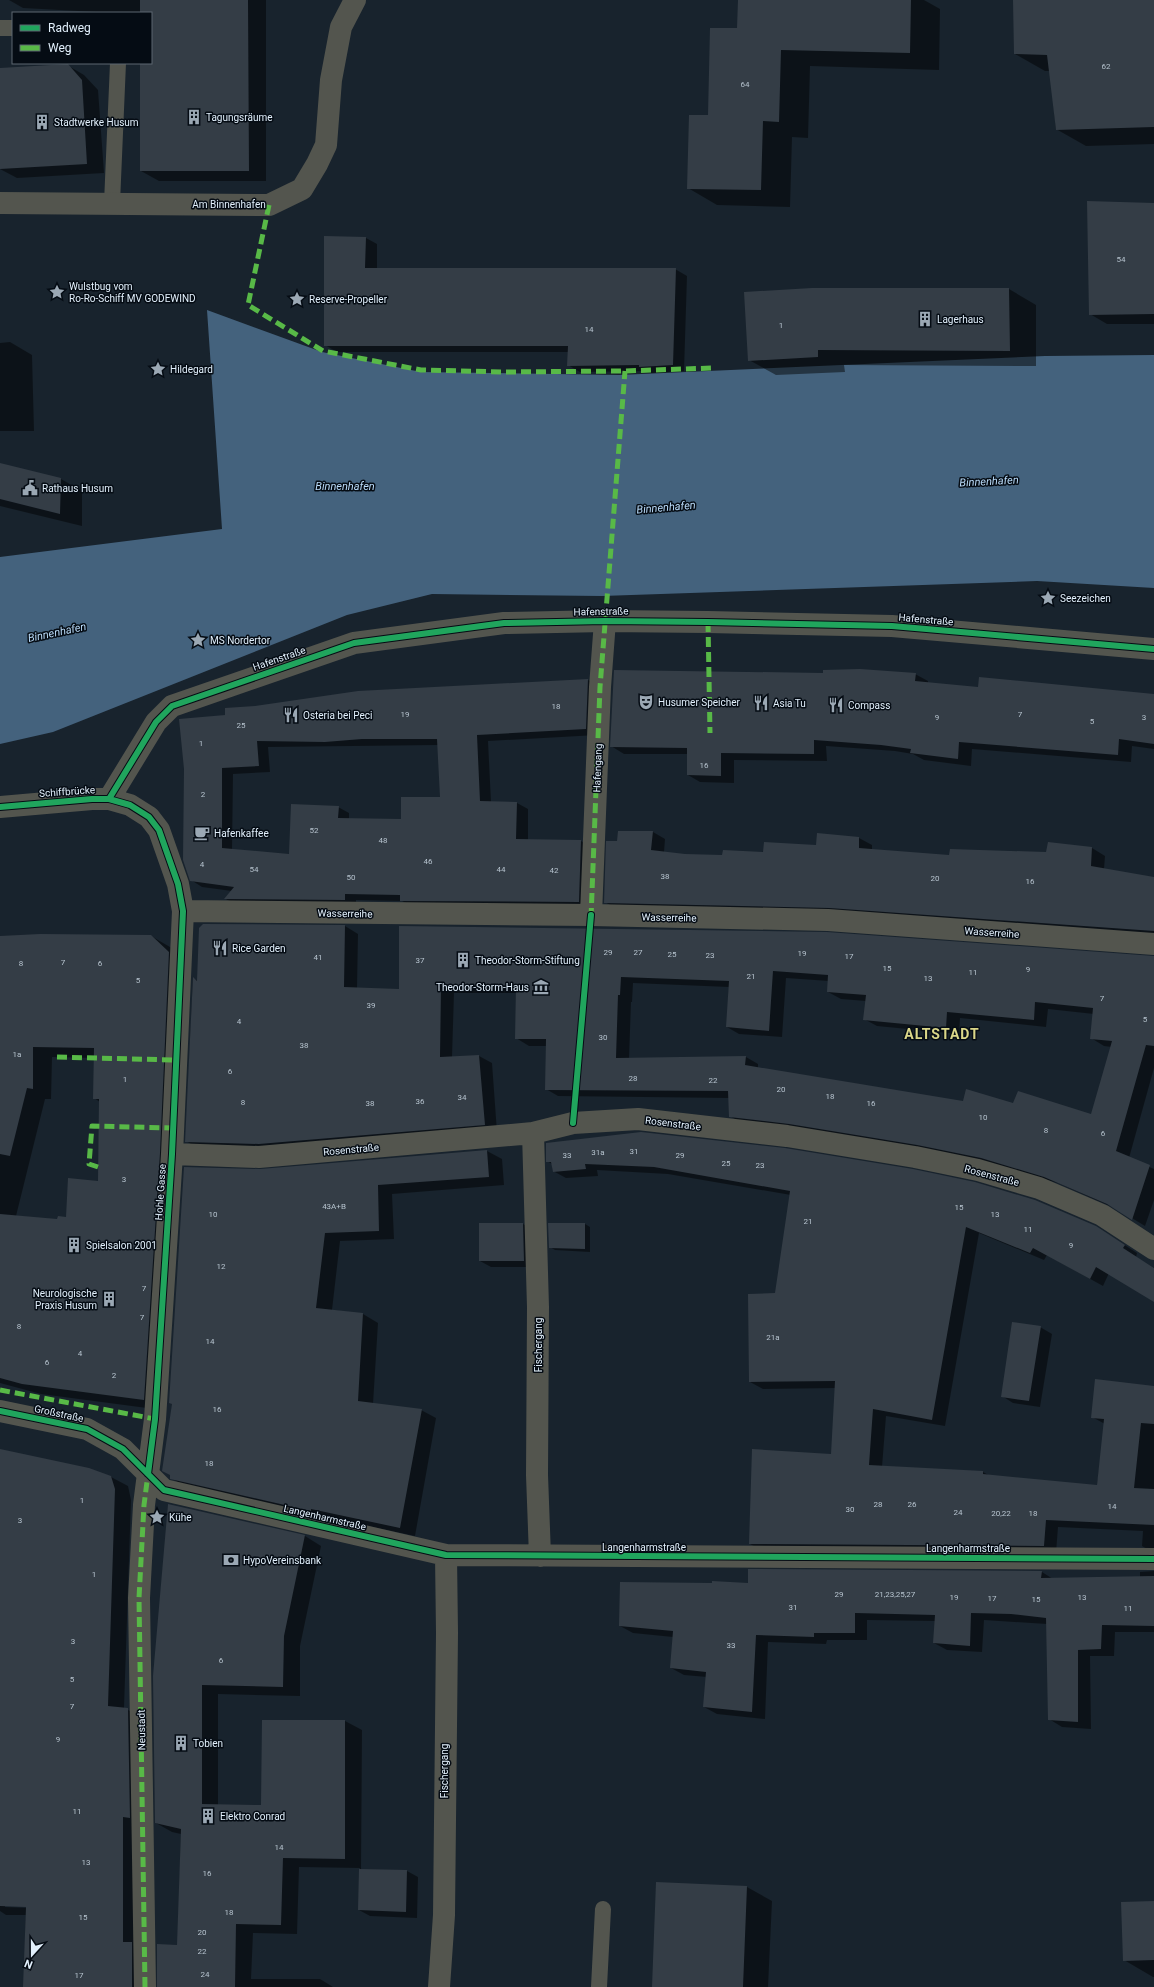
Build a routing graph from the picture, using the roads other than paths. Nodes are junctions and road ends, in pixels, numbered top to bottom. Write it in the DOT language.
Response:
graph roads {
  1 [pos="355,0"];
  2 [pos="0,28"];
  3 [pos="12,28"];
  4 [pos="118,64"];
  5 [pos="0,203"];
  6 [pos="112,203"];
  7 [pos="605,621"];
  8 [pos="1154,649"];
  9 [pos="109,799"];
  10 [pos="0,807"];
  11 [pos="183,911"];
  12 [pos="591,915"];
  13 [pos="1154,944"];
  14 [pos="533,1133"];
  15 [pos="172,1154"];
  16 [pos="1154,1249"];
  17 [pos="0,1411"];
  18 [pos="148,1474"];
  19 [pos="446,1555"];
  20 [pos="540,1556"];
  21 [pos="1154,1559"];
  22 [pos="603,1909"];
  23 [pos="145,1987"];
  24 [pos="440,1987"];
  25 [pos="599,1987"];
  1 -- 6 [label="street, Am Binnenhafen"];
  2 -- 3 [label="lane"];
  4 -- 6 [label="lane"];
  5 -- 6 [label="street, Am Binnenhafen"];
  7 -- 8 [label="street, Hafenstraße"];
  7 -- 9 [label="street, Hafenstraße"];
  7 -- 12 [label="street, Hafengang"];
  9 -- 10 [label="street, Schiffbrücke"];
  9 -- 11 [label="street, Schiffbrücke"];
  11 -- 12 [label="street, Wasserreihe"];
  11 -- 15 [label="street, Hohle Gasse"];
  12 -- 13 [label="street, Wasserreihe"];
  14 -- 15 [label="street, Rosenstraße"];
  14 -- 16 [label="street, Rosenstraße"];
  14 -- 20 [label="street, Fischergang"];
  15 -- 18 [label="street, Hohle Gasse"];
  17 -- 18 [label="street, Großstraße"];
  18 -- 19 [label="street, Langenharmstraße"];
  18 -- 23 [label="street, Neustadt"];
  19 -- 20 [label="street, Langenharmstraße"];
  19 -- 24 [label="street, Fischergang"];
  20 -- 21 [label="street, Langenharmstraße"];
  22 -- 25 [label="lane"];
}
